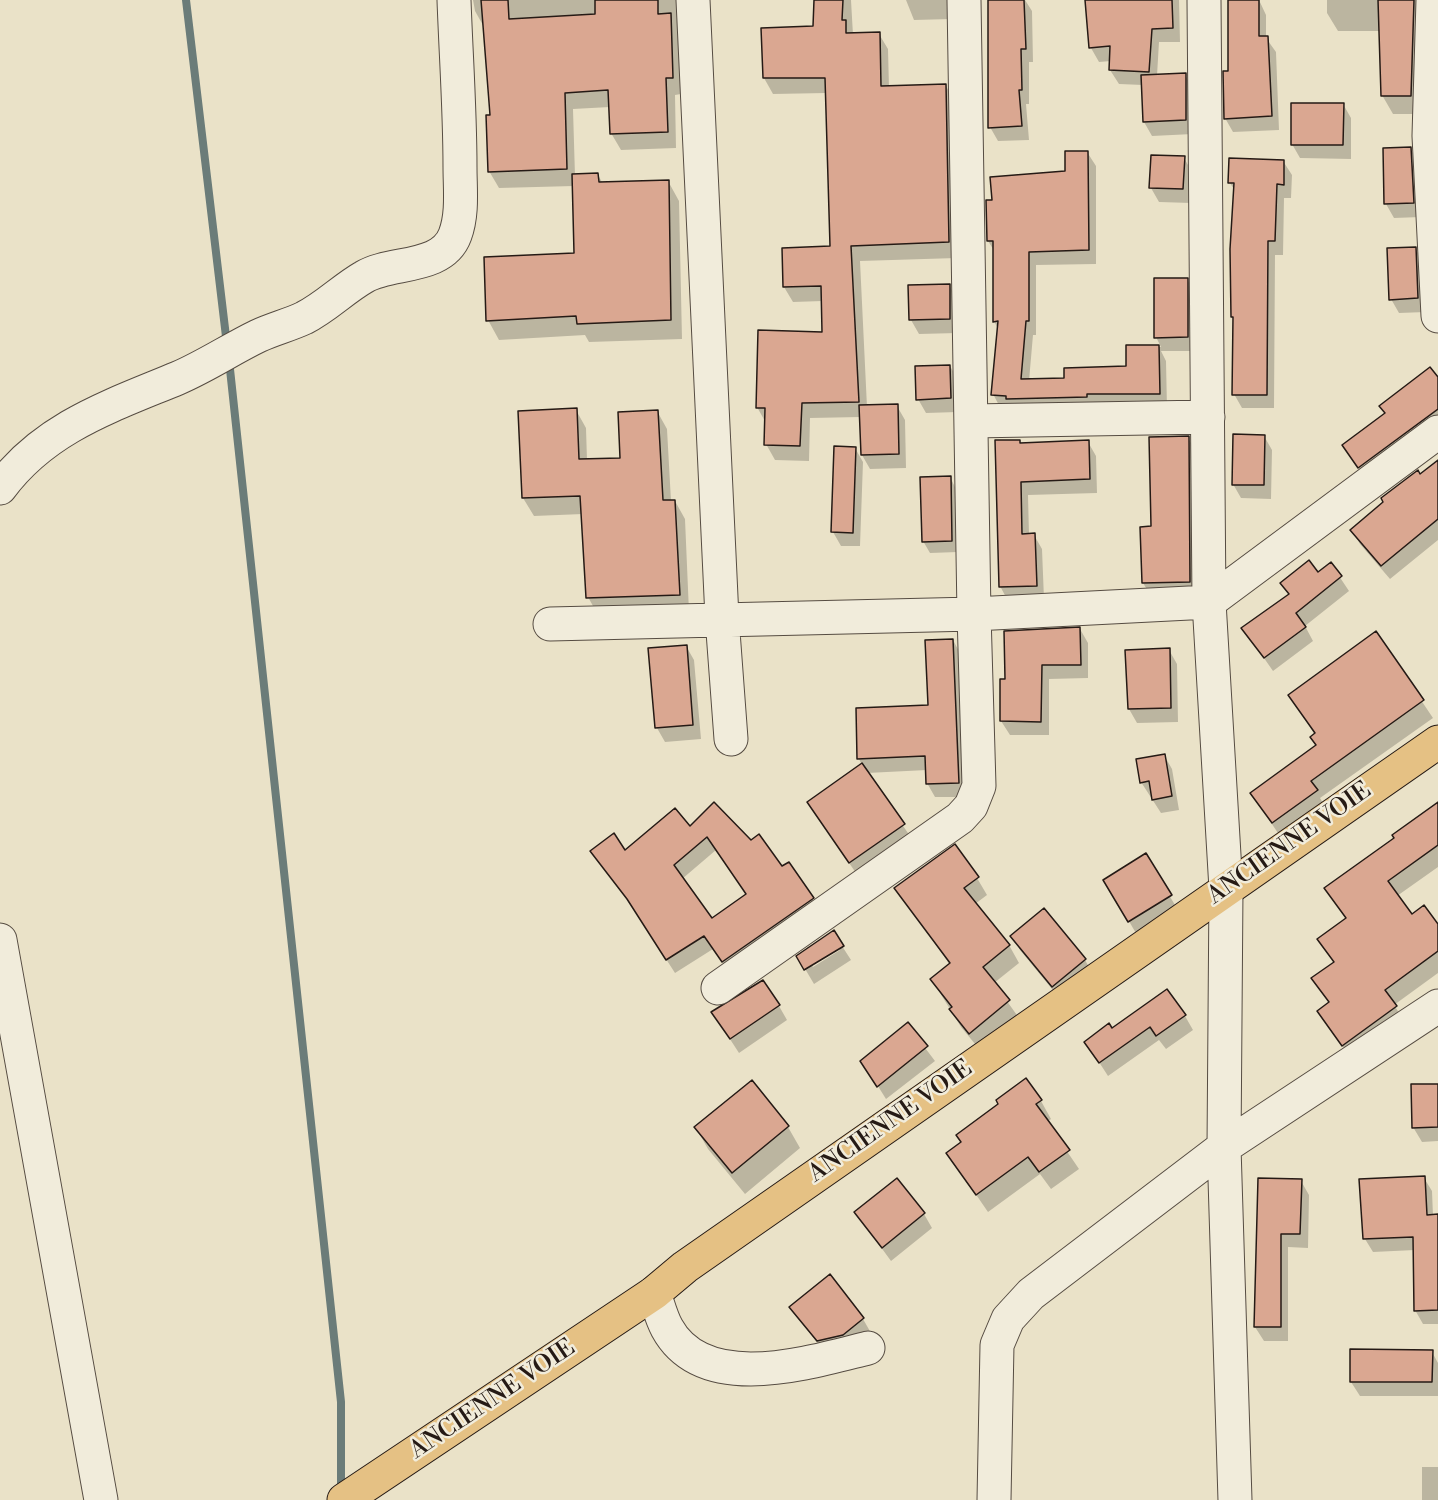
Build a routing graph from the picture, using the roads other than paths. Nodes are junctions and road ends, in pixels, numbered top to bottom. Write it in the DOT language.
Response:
graph roads {
  1 [pos="454,0"];
  2 [pos="693,0"];
  3 [pos="964,0"];
  4 [pos="1204,0"];
  5 [pos="1433,0"];
  6 [pos="1438,316"];
  7 [pos="1208,417"];
  8 [pos="970,421"];
  9 [pos="1438,432"];
  10 [pos="0,488"];
  11 [pos="1209,603"];
  12 [pos="974,614"];
  13 [pos="722,618"];
  14 [pos="550,624"];
  15 [pos="731,739"];
  16 [pos="1438,742"];
  17 [pos="1226,889"];
  18 [pos="0,940"];
  19 [pos="718,988"];
  20 [pos="1438,1006"];
  21 [pos="1224,1147"];
  22 [pos="654,1293"];
  23 [pos="868,1348"];
  24 [pos="101,1500"];
  25 [pos="344,1500"];
  26 [pos="994,1500"];
  27 [pos="1235,1500"];
  1 -- 10 [label="street"];
  2 -- 13 [label="street"];
  3 -- 8 [label="street"];
  4 -- 7 [label="street"];
  5 -- 6 [label="street"];
  7 -- 8 [label="street"];
  7 -- 11 [label="street"];
  8 -- 12 [label="street"];
  9 -- 11 [label="street"];
  11 -- 12 [label="street"];
  11 -- 17 [label="street"];
  12 -- 13 [label="street"];
  12 -- 19 [label="street"];
  13 -- 14 [label="street"];
  13 -- 15 [label="street"];
  16 -- 17 [label="main road, ANCIENNE VOIE"];
  17 -- 21 [label="street"];
  17 -- 22 [label="main road, ANCIENNE VOIE"];
  18 -- 24 [label="street"];
  20 -- 21 [label="street"];
  21 -- 26 [label="street"];
  21 -- 27 [label="street"];
  22 -- 23 [label="street"];
  22 -- 25 [label="main road, ANCIENNE VOIE"];
}
